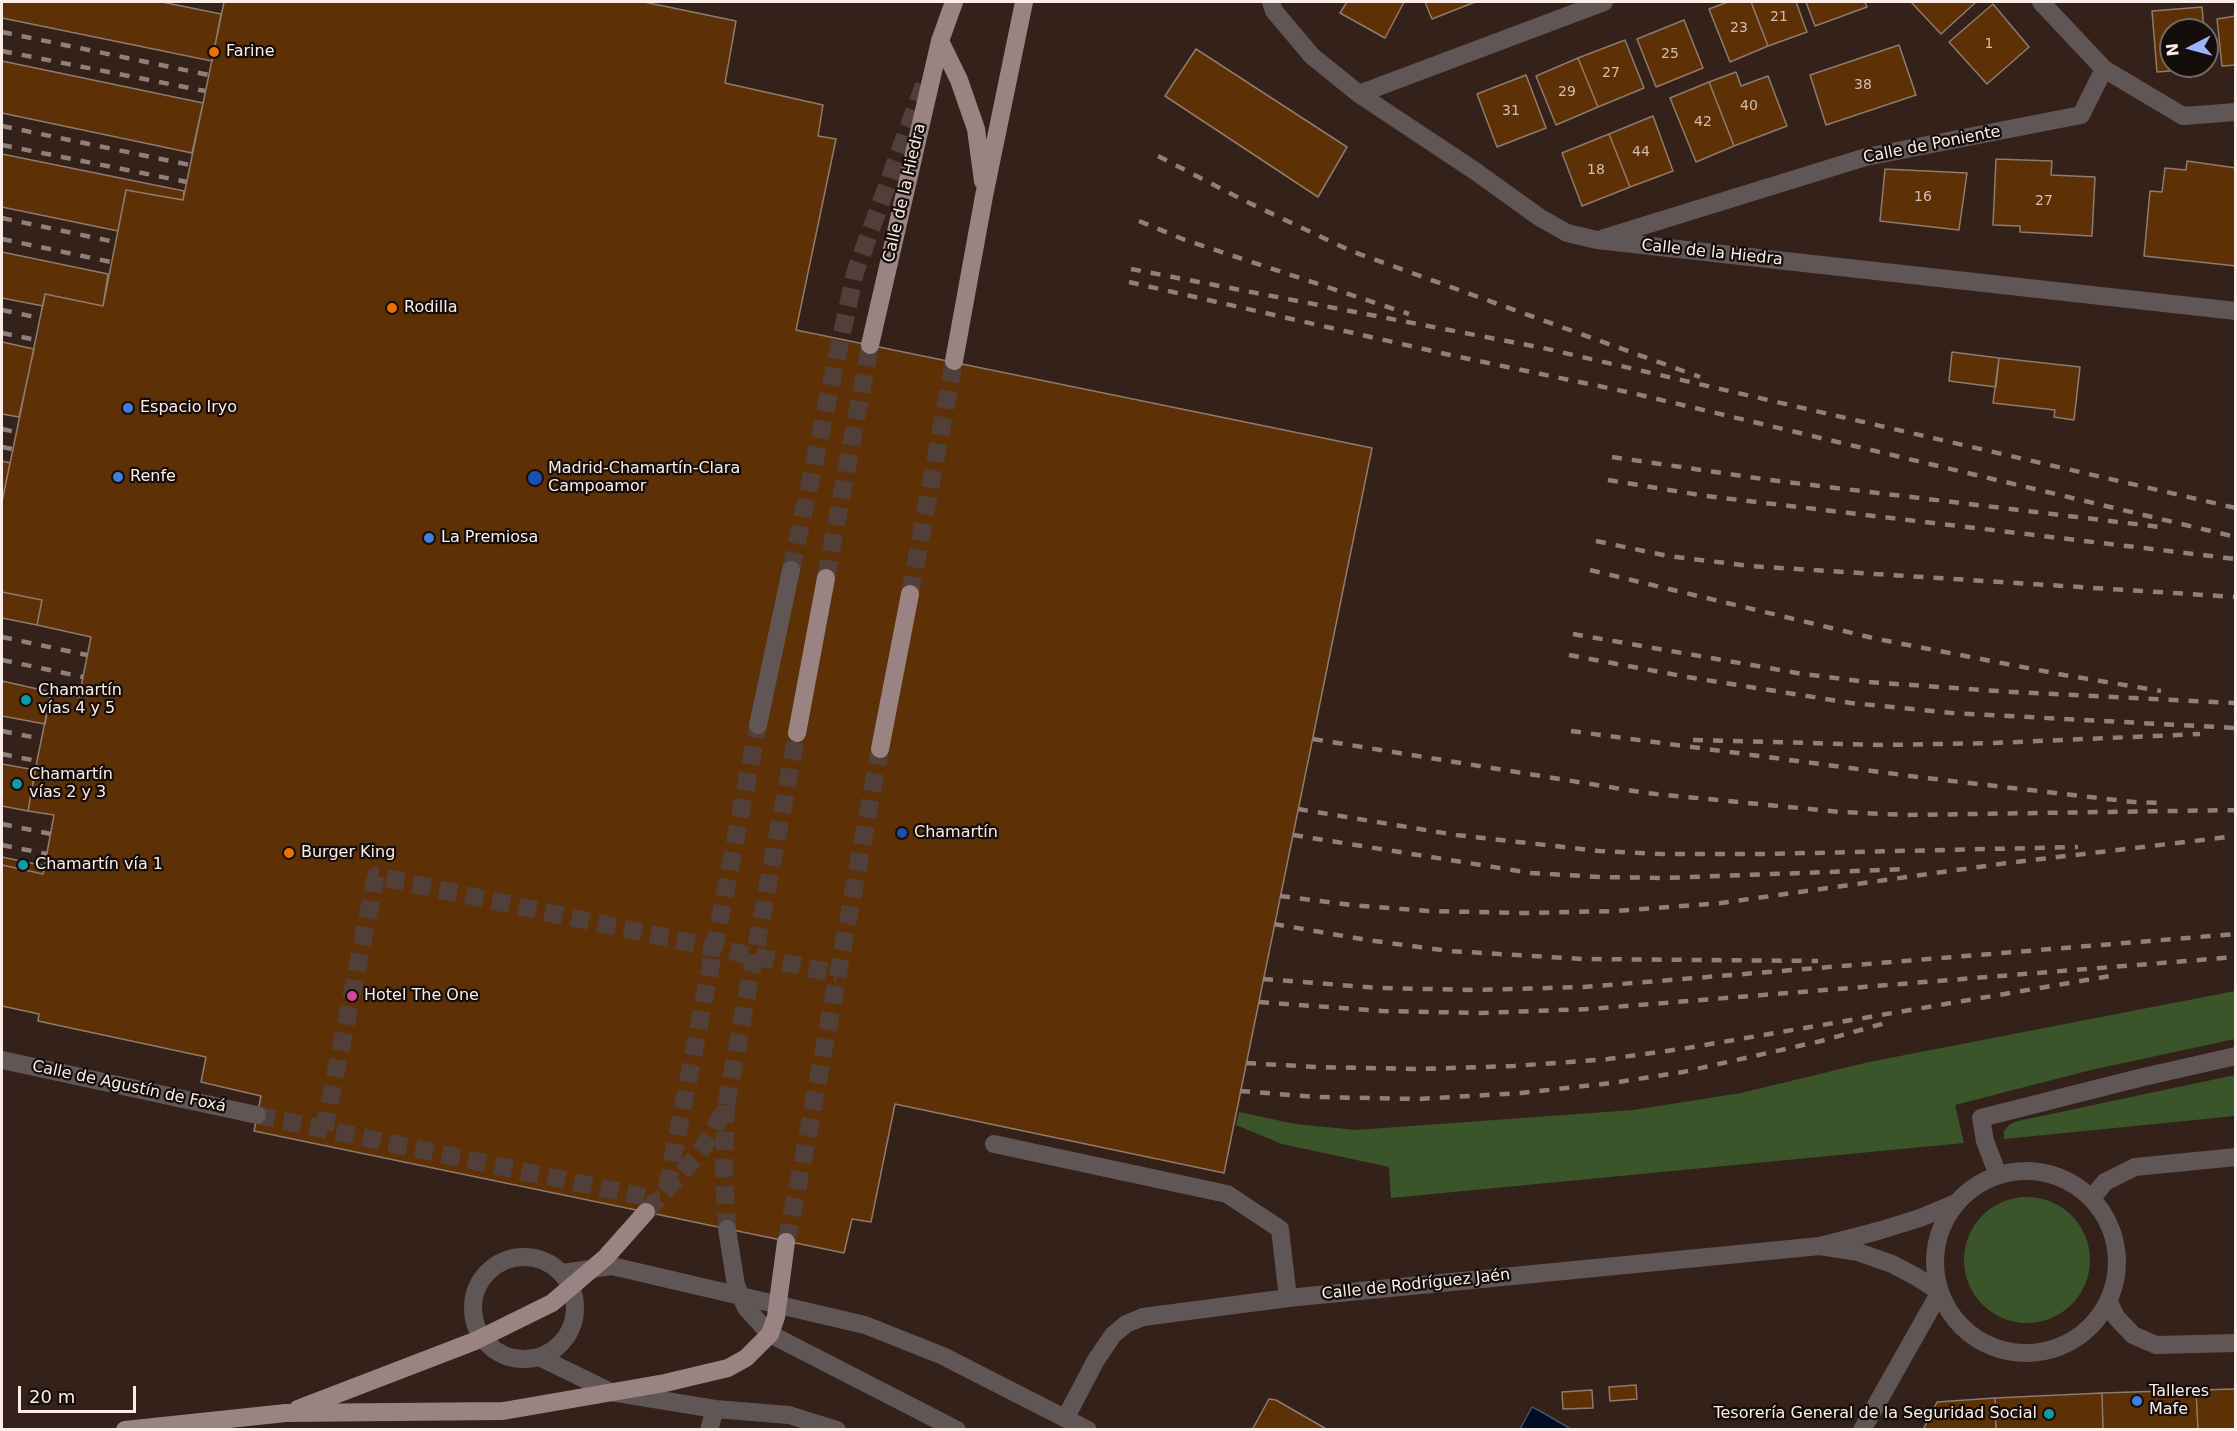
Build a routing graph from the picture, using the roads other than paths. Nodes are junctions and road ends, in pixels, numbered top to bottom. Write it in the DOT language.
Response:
graph roads {
  1 [pos="954,2"];
  2 [pos="1024,2"];
  3 [pos="1271,2"];
  4 [pos="1604,2"];
  5 [pos="2042,2"];
  6 [pos="940,41"];
  7 [pos="2104,69"];
  8 [pos="1359,94"];
  9 [pos="2235,112"];
  10 [pos="984,196"];
  11 [pos="1597,240"];
  12 [pos="2235,310"];
  13 [pos="870,345"];
  14 [pos="954,361"];
  15 [pos="790,570"];
  16 [pos="826,578"];
  17 [pos="910,594"];
  18 [pos="758,725"];
  19 [pos="797,733"];
  20 [pos="880,749"];
  21 [pos="2235,1056"];
  22 [pos="2,1060"];
  23 [pos="257,1114"];
  24 [pos="994,1144"];
  25 [pos="2235,1157"];
  26 [pos="1998,1175"];
  27 [pos="2092,1198"];
  28 [pos="1956,1203"];
  29 [pos="646,1212"];
  30 [pos="727,1230"];
  31 [pos="786,1242"];
  32 [pos="1820,1246"];
  33 [pos="562,1273"];
  34 [pos="1940,1292"];
  35 [pos="1288,1298"];
  36 [pos="2109,1302"];
  37 [pos="770,1334"];
  38 [pos="2235,1343"];
  39 [pos="539,1356"];
  40 [pos="715,1409"];
  41 [pos="286,1413"];
  42 [pos="1066,1417"];
  43 [pos="125,1430"];
  44 [pos="709,1430"];
  45 [pos="837,1430"];
  46 [pos="957,1430"];
  47 [pos="1088,1430"];
  48 [pos="1862,1430"];
  1 -- 6 [label="main road, Calle de la Hiedra"];
  2 -- 10 [label="main road"];
  3 -- 8 [label="street, Calle de la Hiedra"];
  4 -- 8 [label="street"];
  5 -- 7 [label="street"];
  6 -- 10 [label="main road"];
  6 -- 13 [label="main road, Calle de la Hiedra"];
  7 -- 9 [label="street"];
  7 -- 11 [label="street, Calle de Poniente"];
  8 -- 11 [label="street, Calle de la Hiedra"];
  10 -- 14 [label="main road"];
  11 -- 12 [label="street, Calle de la Hiedra"];
  15 -- 18 [label="street"];
  16 -- 19 [label="main road"];
  17 -- 20 [label="main road"];
  21 -- 26 [label="street"];
  22 -- 23 [label="street, Calle de Agustín de Foxá"];
  24 -- 35 [label="street"];
  25 -- 27 [label="street"];
  26 -- 27 [label="street, Calle de Rodríguez Jaén"];
  26 -- 28 [label="street, Calle de Rodríguez Jaén"];
  27 -- 36 [label="street, Calle de Rodríguez Jaén"];
  28 -- 32 [label="street, Calle de Rodríguez Jaén"];
  28 -- 34 [label="street, Calle de Rodríguez Jaén"];
  29 -- 41 [label="main road, bridge"];
  30 -- 37 [label="street, bridge"];
  31 -- 37 [label="main road, bridge"];
  32 -- 34 [label="street, Calle de Rodríguez Jaén"];
  32 -- 35 [label="street, Calle de Rodríguez Jaén"];
  33 -- 39 [label="street"];
  33 -- 39 [label="street"];
  33 -- 42 [label="street"];
  34 -- 36 [label="street, Calle de Rodríguez Jaén"];
  34 -- 48 [label="street"];
  35 -- 42 [label="street, Calle de Rodríguez Jaén"];
  36 -- 38 [label="street"];
  37 -- 41 [label="main road, bridge"];
  37 -- 46 [label="street"];
  39 -- 40 [label="street"];
  40 -- 44 [label="street"];
  40 -- 45 [label="street"];
  41 -- 43 [label="main road"];
  42 -- 47 [label="street"];
}
